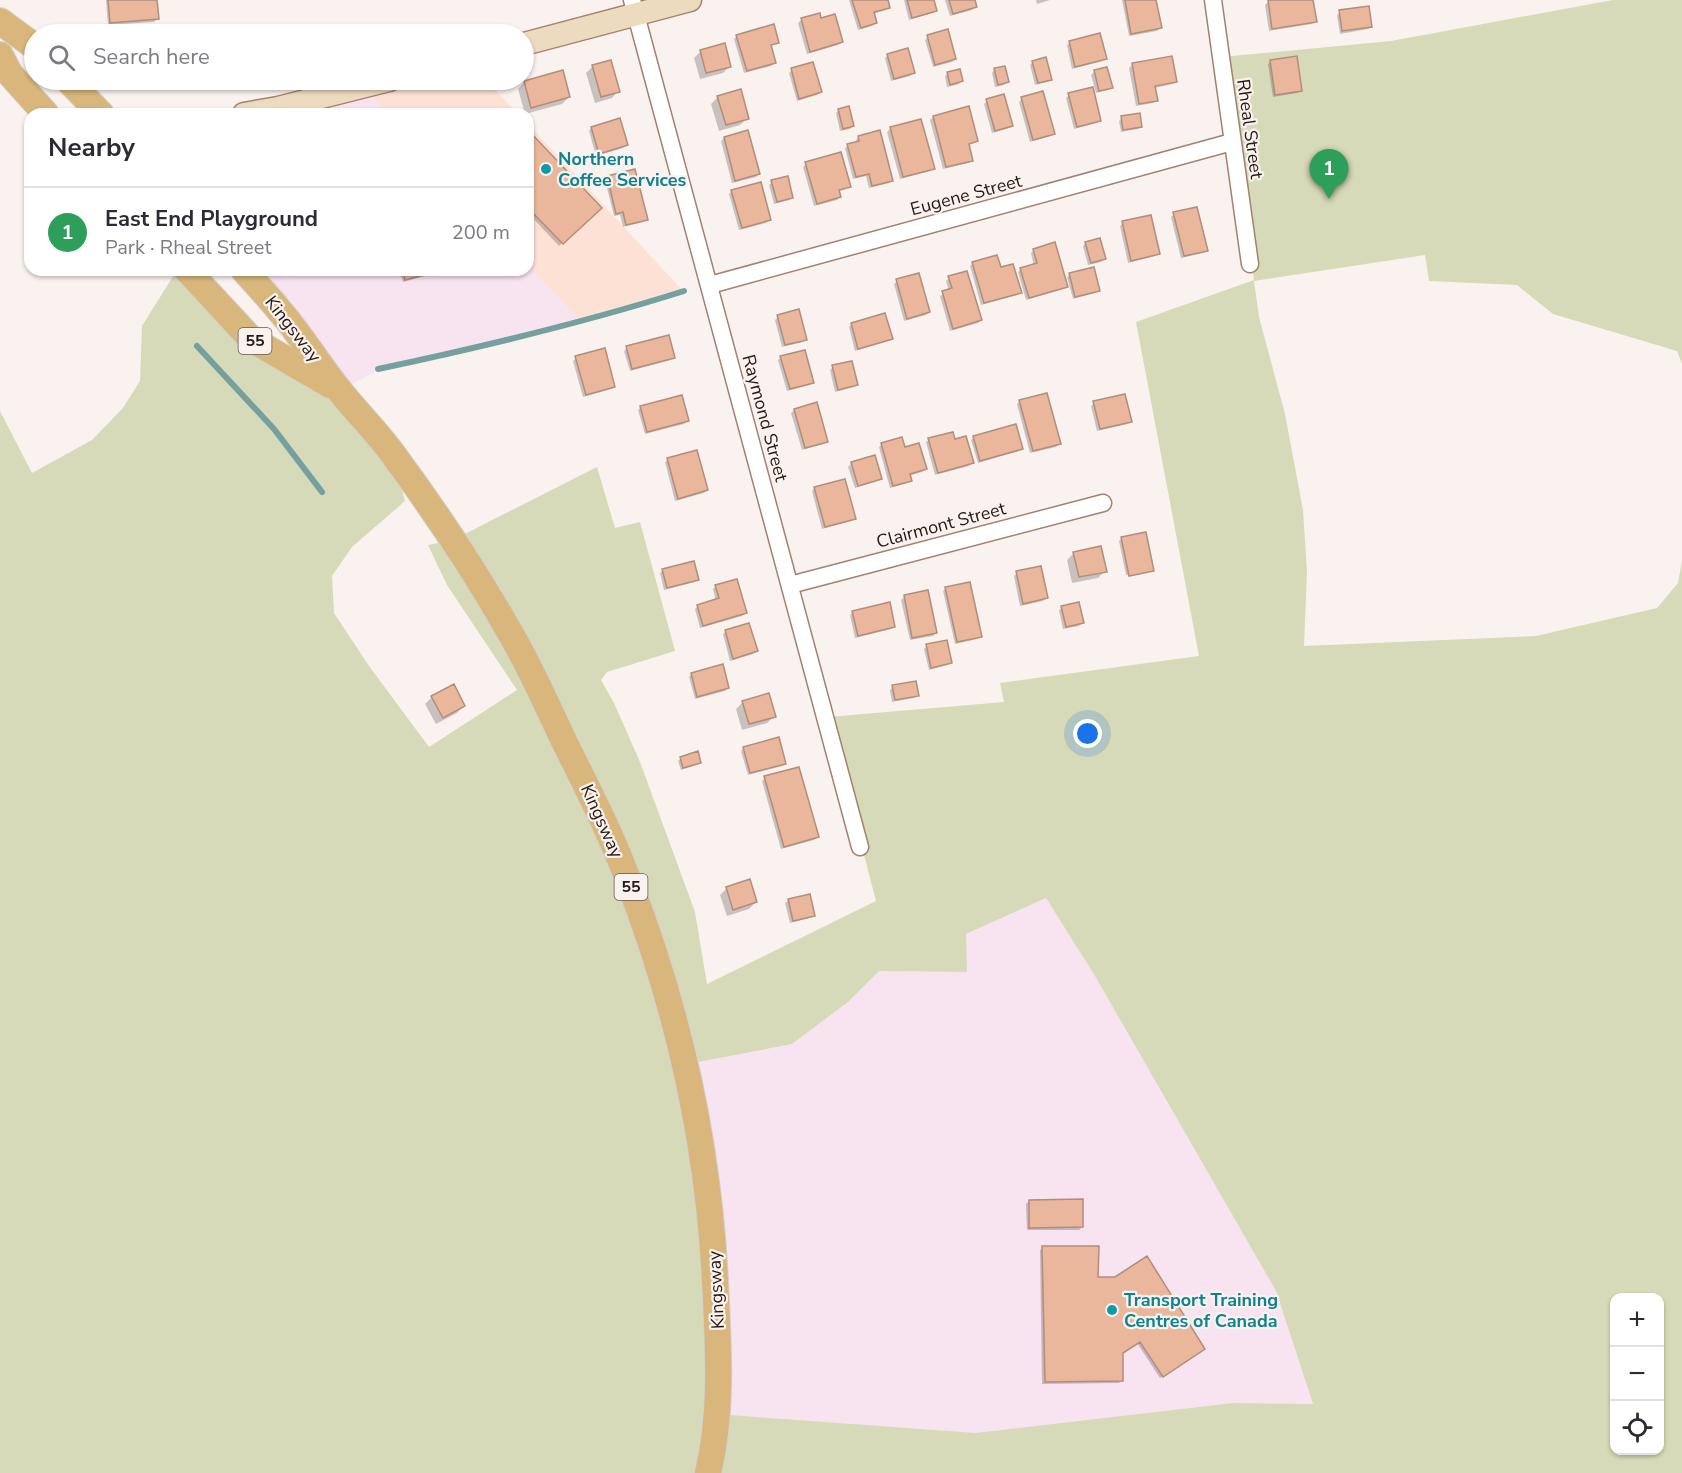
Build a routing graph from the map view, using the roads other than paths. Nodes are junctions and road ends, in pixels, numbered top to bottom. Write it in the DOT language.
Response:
graph roads {
  1 [pos="690,0"];
  2 [pos="1213,0"];
  3 [pos="634,8"];
  4 [pos="0,21"];
  5 [pos="24,39"];
  6 [pos="534,41"];
  7 [pos="0,55"];
  8 [pos="24,90"];
  9 [pos="24,90"];
  10 [pos="78,90"];
  11 [pos="349,90"];
  12 [pos="41,108"];
  13 [pos="95,108"];
  14 [pos="278,108"];
  15 [pos="1233,142"];
  16 [pos="1250,264"];
  17 [pos="193,276"];
  18 [pos="249,276"];
  19 [pos="710,285"];
  20 [pos="339,391"];
  21 [pos="1103,503"];
  22 [pos="790,585"];
  23 [pos="860,847"];
  24 [pos="712,1467"];
  1 -- 3 [label="street"];
  2 -- 15 [label="street, Rheal Street"];
  3 -- 6 [label="street"];
  3 -- 19 [label="street, Raymond Street"];
  4 -- 5 [label="main road"];
  7 -- 8 [label="main road"];
  9 -- 12 [label="main road"];
  10 -- 13 [label="main road"];
  11 -- 14 [label="street"];
  15 -- 16 [label="street, Rheal Street"];
  15 -- 19 [label="street, Eugene Street"];
  17 -- 20 [label="main road, Kingsway / 55"];
  18 -- 20 [label="main road, Kingsway / 55"];
  19 -- 22 [label="street, Raymond Street"];
  20 -- 24 [label="main road, Kingsway / 55"];
  21 -- 22 [label="street, Clairmont Street"];
  22 -- 23 [label="street, Raymond Street"];
}
